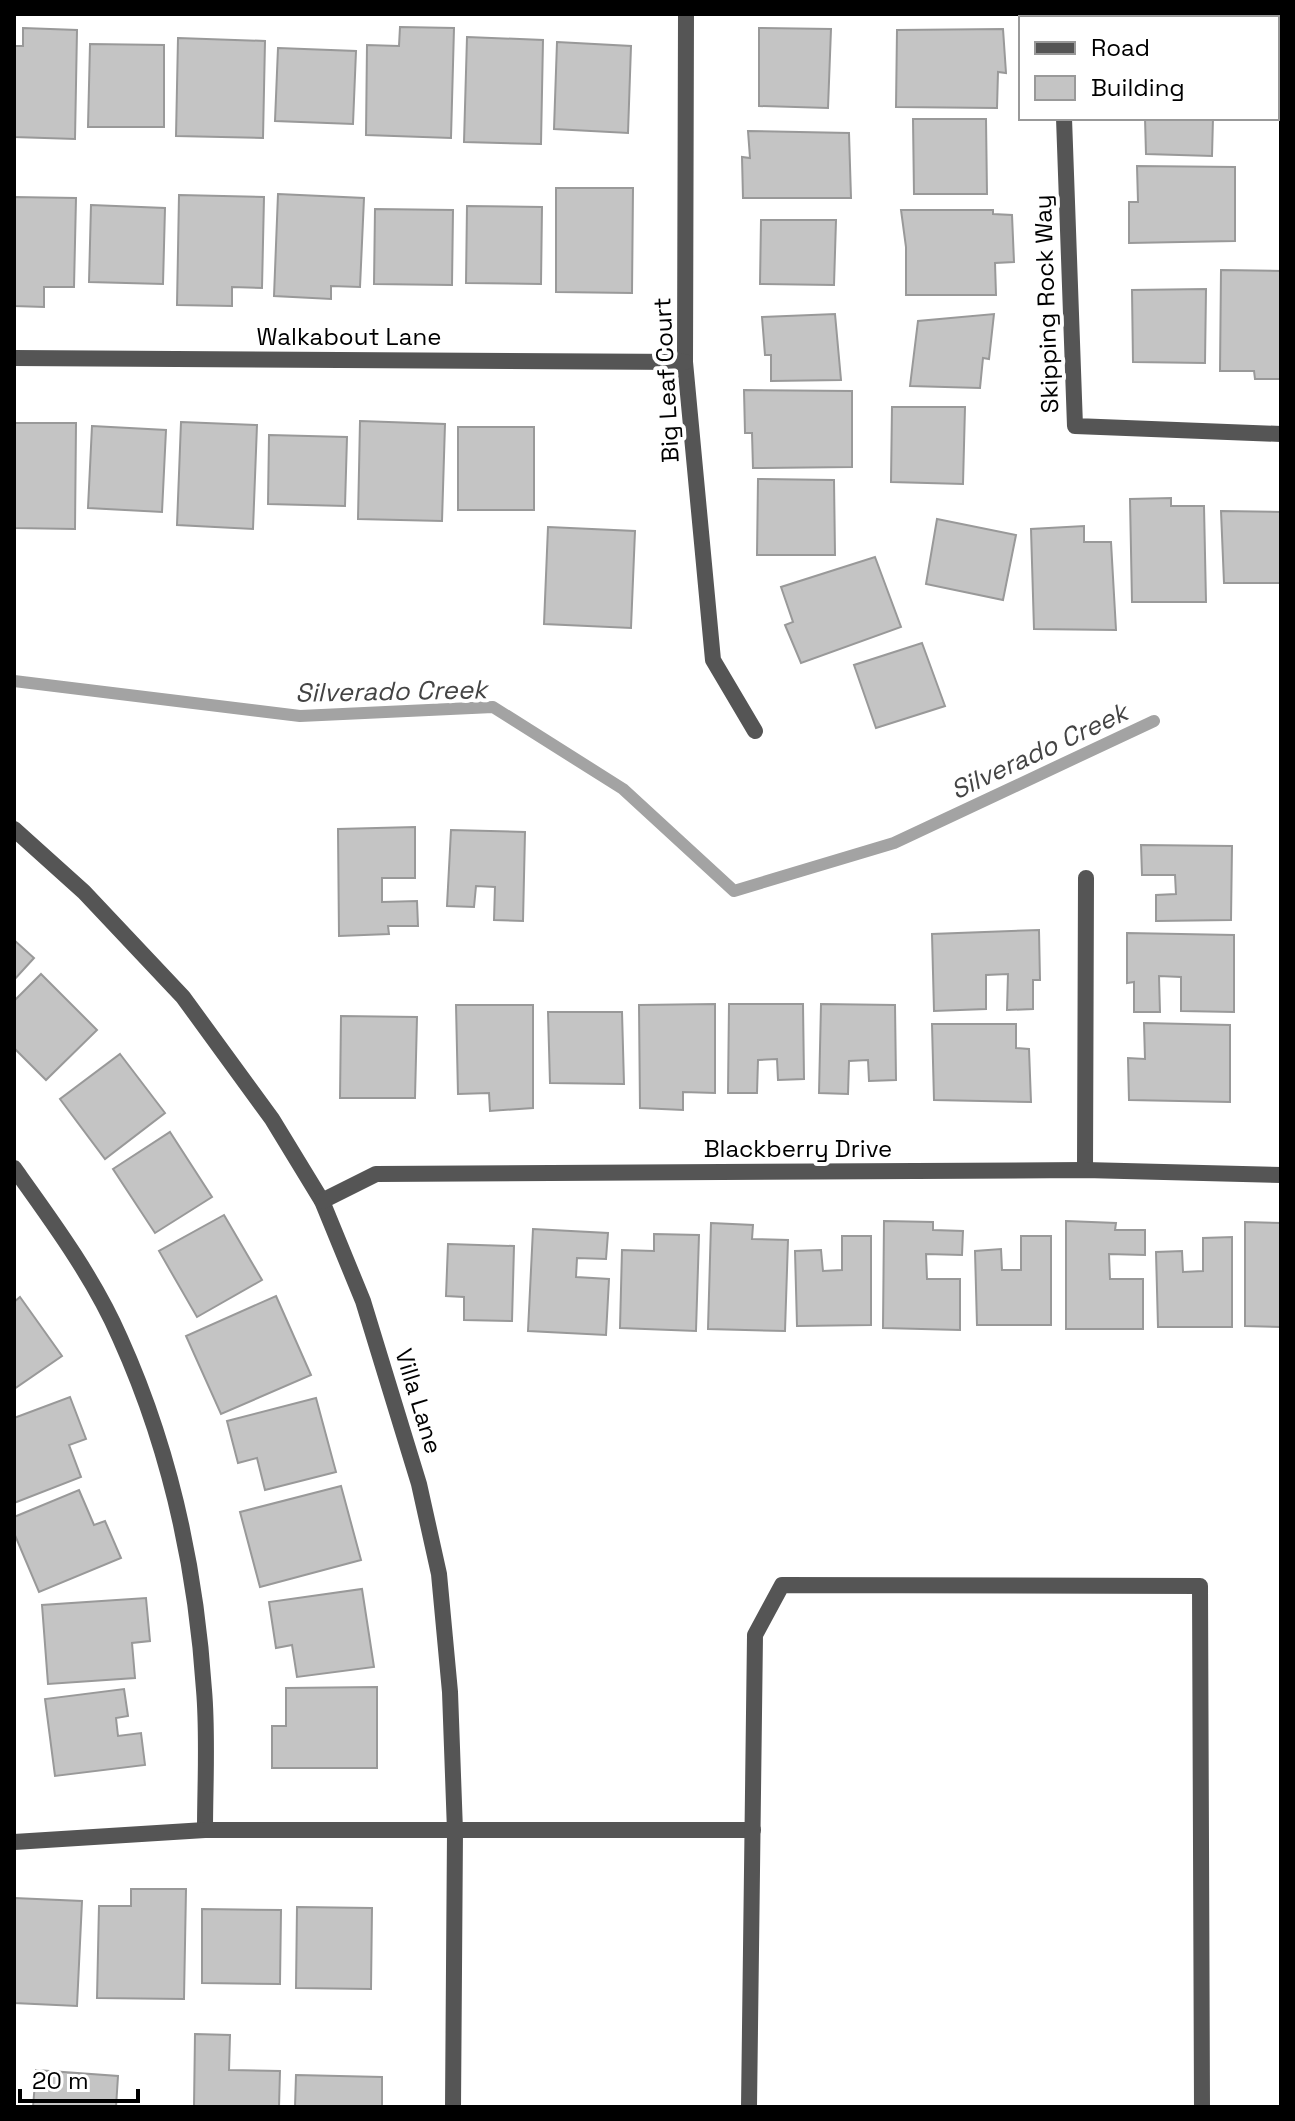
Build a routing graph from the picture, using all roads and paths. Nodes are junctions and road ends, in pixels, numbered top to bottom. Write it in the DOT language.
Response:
graph roads {
  1 [pos="686,14"];
  2 [pos="1064,120"];
  3 [pos="14,358"];
  4 [pos="685,362"];
  5 [pos="1281,434"];
  6 [pos="755,731"];
  7 [pos="14,829"];
  8 [pos="1086,878"];
  9 [pos="14,1168"];
  10 [pos="1085,1170"];
  11 [pos="1281,1175"];
  12 [pos="322,1201"];
  13 [pos="205,1830"];
  14 [pos="753,1830"];
  15 [pos="455,1831"];
  16 [pos="14,1842"];
  17 [pos="453,2107"];
  18 [pos="749,2107"];
  19 [pos="1202,2107"];
  1 -- 4 [label="street, Big Leaf Court"];
  2 -- 5 [label="street, Skipping Rock Way"];
  3 -- 4 [label="street, Walkabout Lane"];
  4 -- 6 [label="street, Big Leaf Court"];
  7 -- 12 [label="street, Villa Lane"];
  8 -- 10 [label="street"];
  9 -- 13 [label="street"];
  10 -- 11 [label="street, Blackberry Drive"];
  10 -- 12 [label="street, Blackberry Drive"];
  12 -- 15 [label="street, Villa Lane"];
  13 -- 15 [label="street"];
  13 -- 16 [label="street"];
  14 -- 15 [label="street"];
  14 -- 18 [label="street"];
  14 -- 19 [label="street"];
  15 -- 17 [label="street, Villa Lane"];
}
